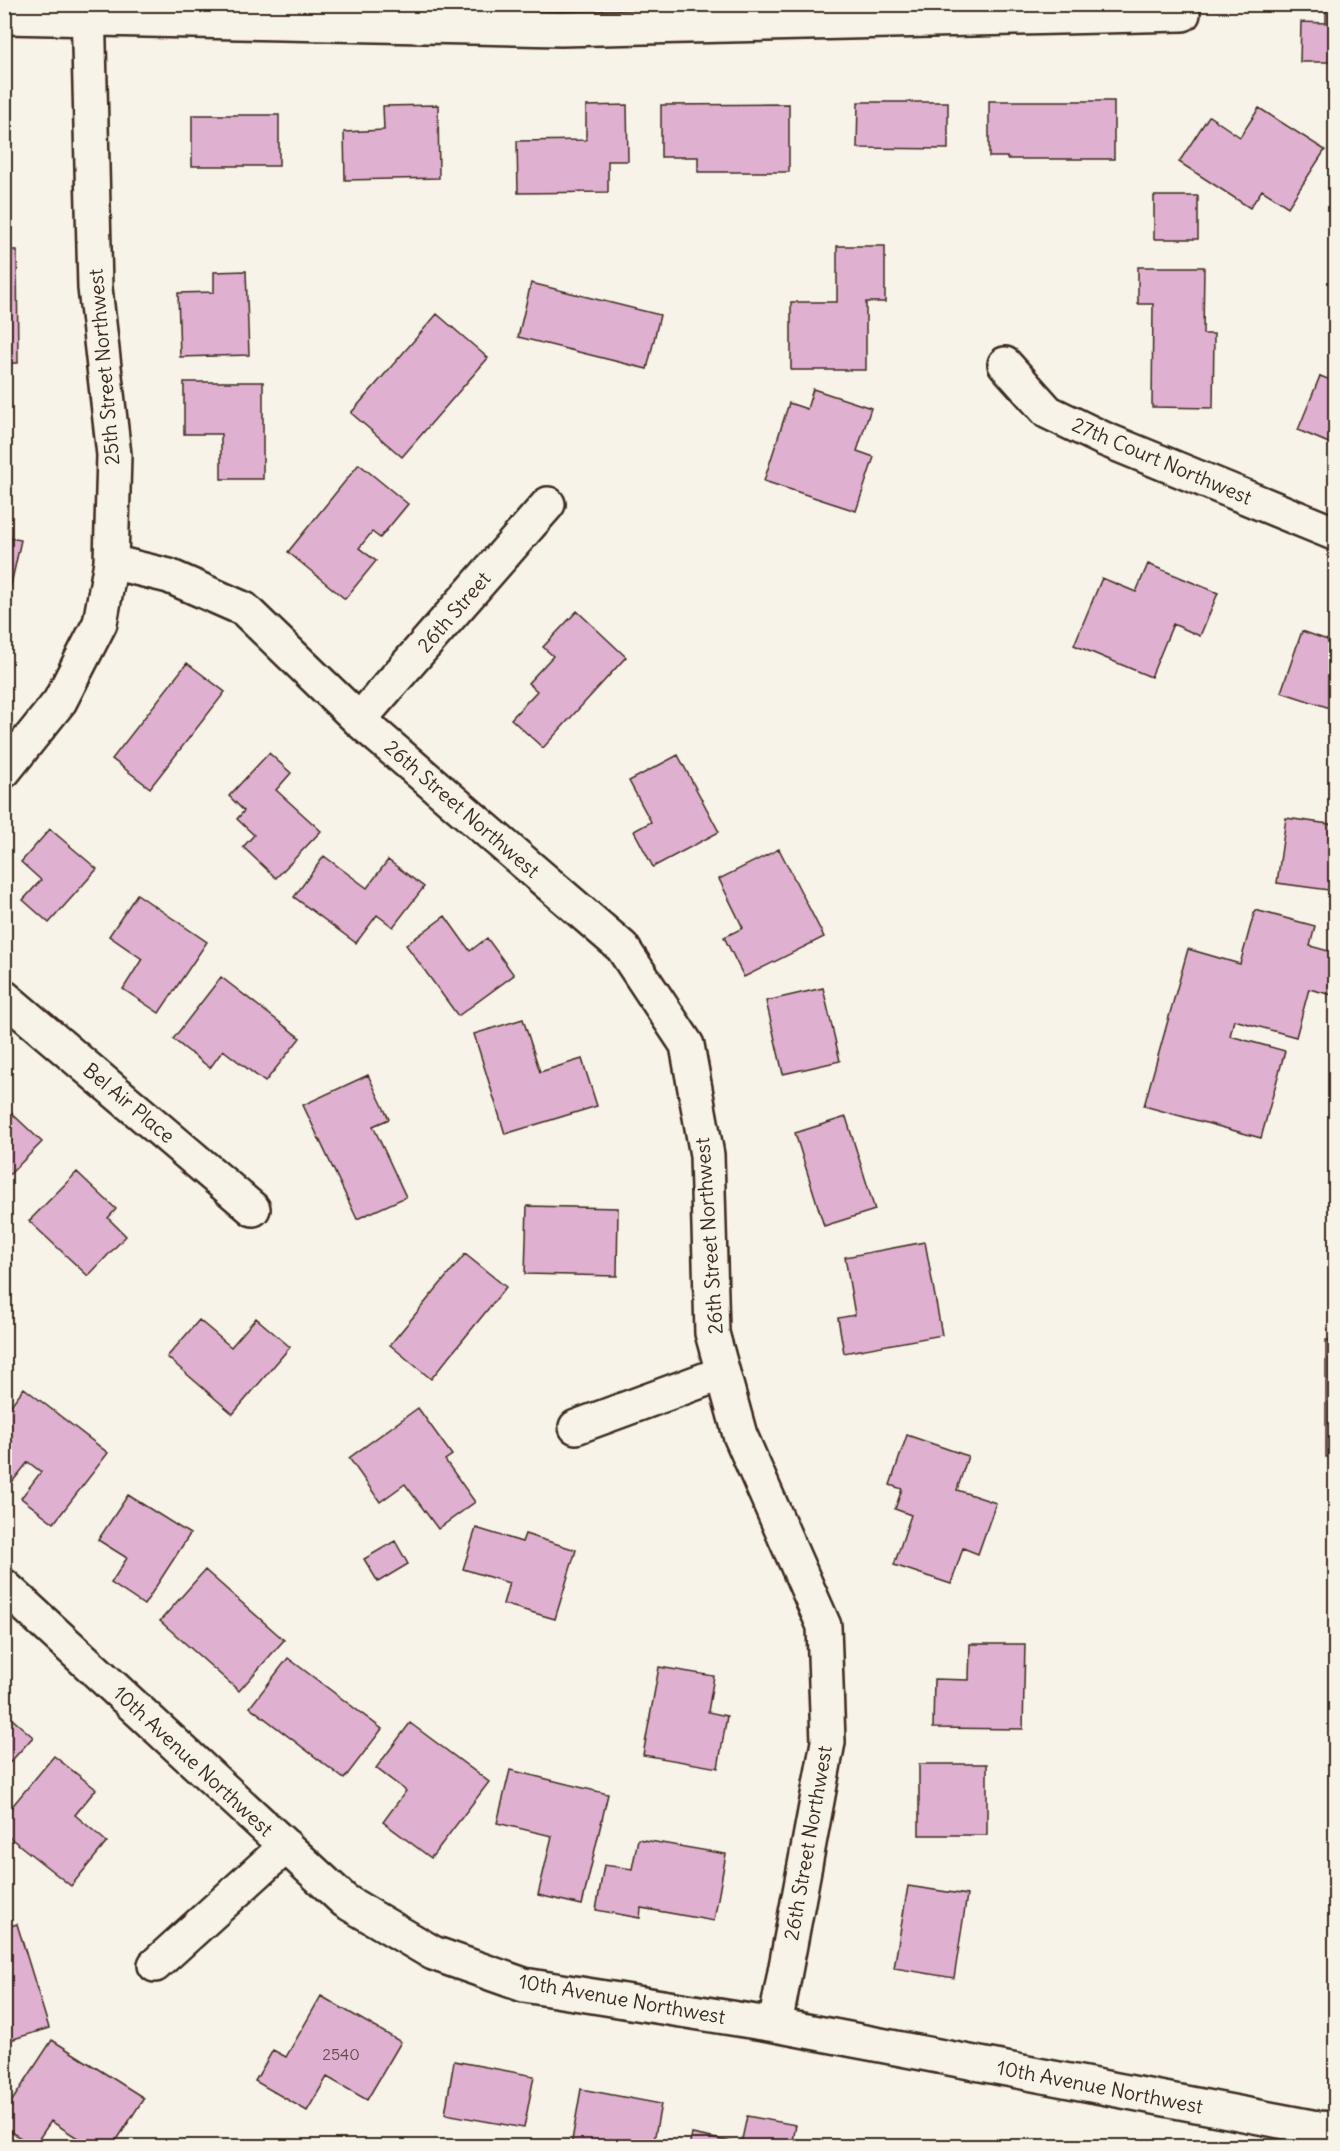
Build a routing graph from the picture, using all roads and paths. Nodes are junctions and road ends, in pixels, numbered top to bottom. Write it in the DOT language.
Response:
graph roads {
  1 [pos="89,11"];
  2 [pos="1183,14"];
  3 [pos="4,17"];
  4 [pos="1005,364"];
  5 [pos="548,504"];
  6 [pos="1335,534"];
  7 [pos="111,562"];
  8 [pos="360,720"];
  9 [pos="4,771"];
  10 [pos="4,997"];
  11 [pos="253,1209"];
  12 [pos="723,1372"];
  13 [pos="576,1427"];
  14 [pos="4,1586"];
  15 [pos="286,1846"];
  16 [pos="154,1965"];
  17 [pos="775,2025"];
  18 [pos="1335,2129"];
  1 -- 2 [label="street"];
  1 -- 3 [label="street"];
  1 -- 7 [label="street, 25th Street Northwest"];
  4 -- 6 [label="street, 27th Court Northwest"];
  5 -- 8 [label="street, 26th Street"];
  7 -- 8 [label="street, 26th Street Northwest"];
  7 -- 9 [label="street, 25th Street Northwest"];
  8 -- 12 [label="street, 26th Street Northwest"];
  10 -- 11 [label="street, Bel Air Place"];
  12 -- 13 [label="street"];
  12 -- 17 [label="street, 26th Street Northwest"];
  14 -- 15 [label="street, 10th Avenue Northwest"];
  15 -- 16 [label="street"];
  15 -- 17 [label="street, 10th Avenue Northwest"];
  17 -- 18 [label="street, 10th Avenue Northwest"];
}
